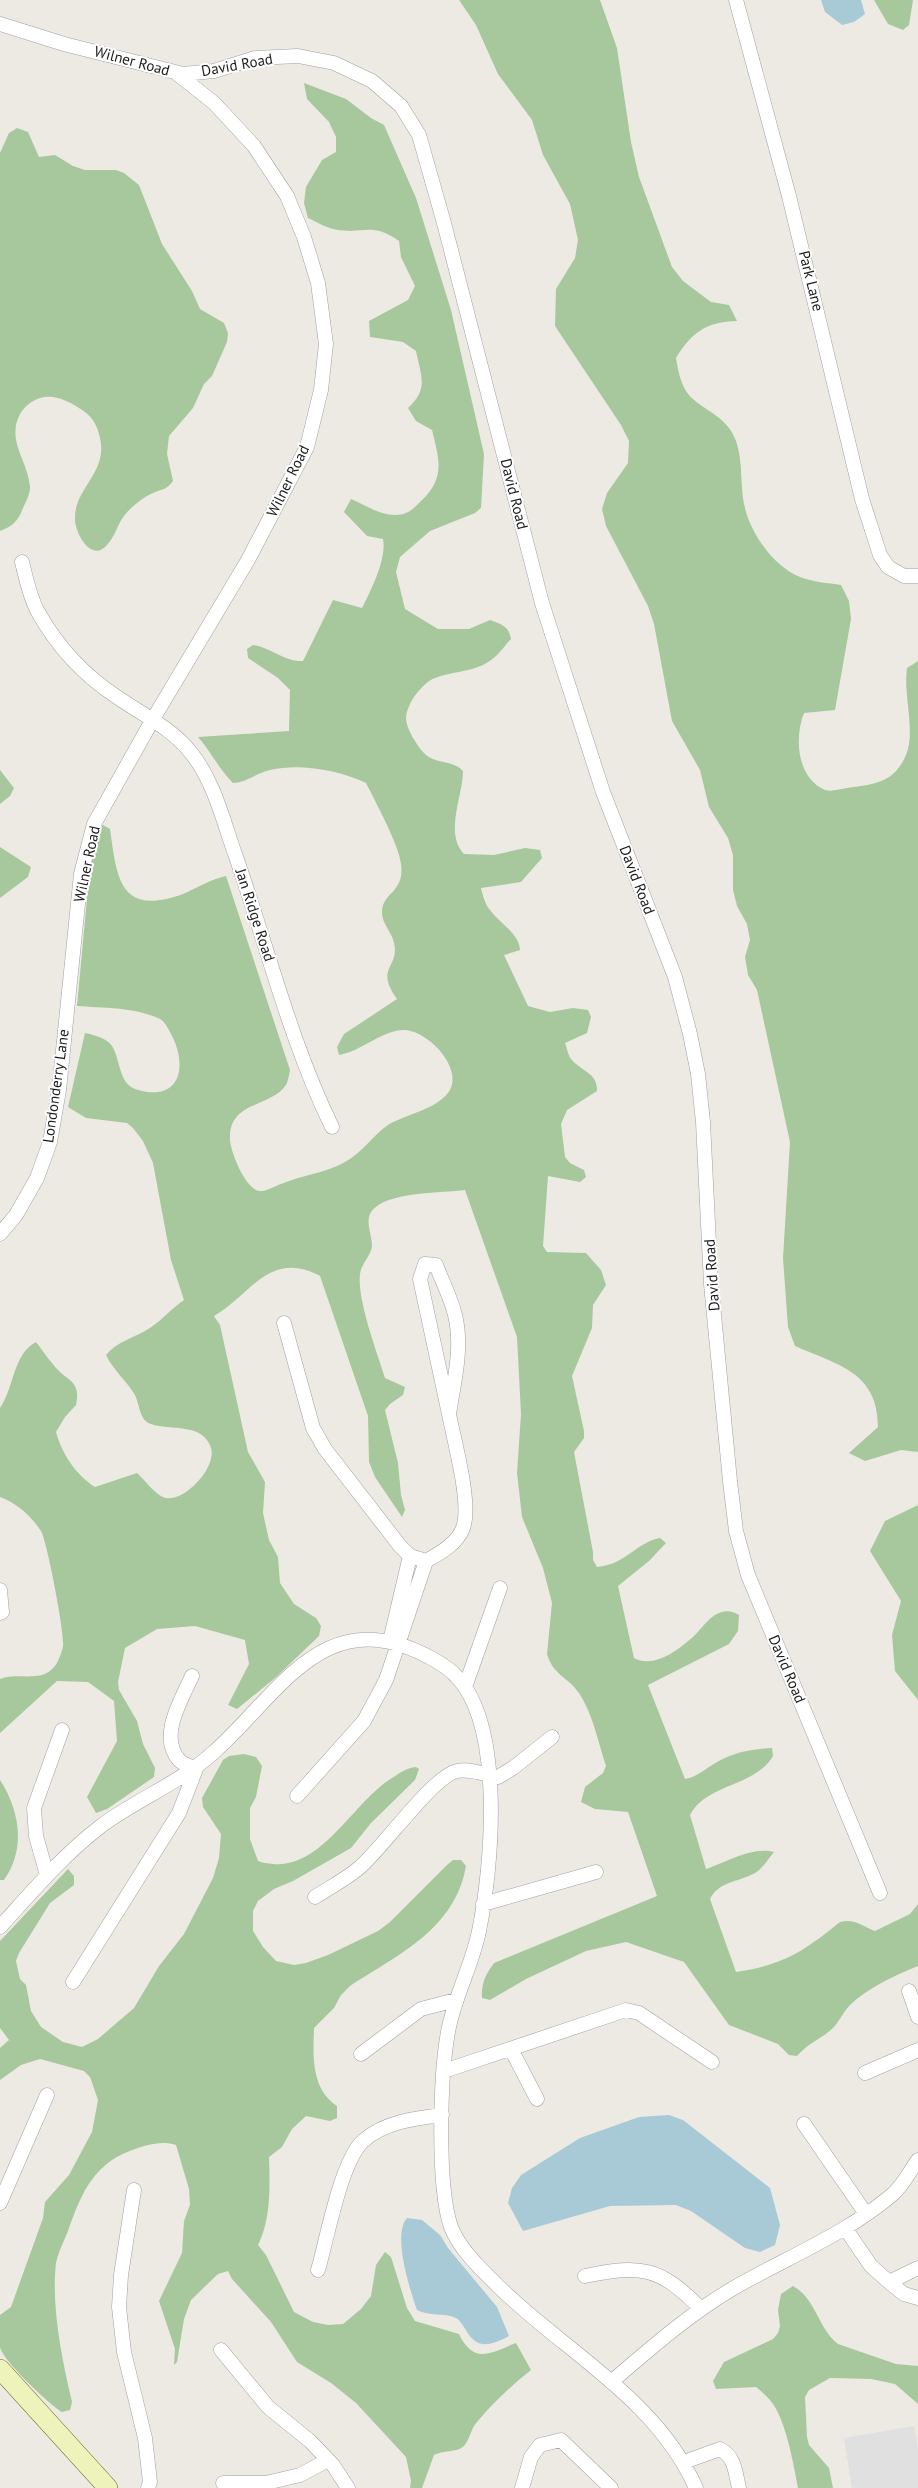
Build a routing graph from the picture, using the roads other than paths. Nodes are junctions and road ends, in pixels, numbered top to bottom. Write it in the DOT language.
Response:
graph roads {
  1 [pos="736,0"];
  2 [pos="0,24"];
  3 [pos="176,72"];
  4 [pos="22,562"];
  5 [pos="918,576"];
  6 [pos="153,719"];
  7 [pos="66,1014"];
  8 [pos="332,1127"];
  9 [pos="0,1234"];
  10 [pos="284,1323"];
  11 [pos="449,1414"];
  12 [pos="410,1556"];
  13 [pos="426,1561"];
  14 [pos="500,1588"];
  15 [pos="0,1590"];
  16 [pos="0,1613"];
  17 [pos="395,1642"];
  18 [pos="192,1676"];
  19 [pos="465,1687"];
  20 [pos="62,1730"];
  21 [pos="552,1737"];
  22 [pos="196,1769"];
  23 [pos="488,1776"];
  24 [pos="297,1796"];
  25 [pos="596,1872"];
  26 [pos="47,1875"];
  27 [pos="880,1893"];
  28 [pos="314,1898"];
  29 [pos="484,1904"];
  30 [pos="0,1928"];
  31 [pos="73,1982"];
  32 [pos="909,1991"];
  33 [pos="456,2000"];
  34 [pos="918,2017"];
  35 [pos="510,2049"];
  36 [pos="918,2050"];
  37 [pos="361,2054"];
  38 [pos="712,2062"];
  39 [pos="444,2072"];
  40 [pos="865,2073"];
  41 [pos="47,2095"];
  42 [pos="537,2099"];
  43 [pos="442,2115"];
  44 [pos="804,2124"];
  45 [pos="918,2160"];
  46 [pos="134,2190"];
  47 [pos="0,2203"];
  48 [pos="866,2214"];
  49 [pos="845,2228"];
  50 [pos="918,2268"];
  51 [pos="318,2270"];
  52 [pos="585,2276"];
  53 [pos="889,2282"];
  54 [pos="918,2298"];
  55 [pos="701,2309"];
  56 [pos="222,2350"];
  57 [pos="0,2369"];
  58 [pos="611,2382"];
  59 [pos="328,2460"];
  60 [pos="684,2462"];
  61 [pos="223,2483"];
  62 [pos="108,2488"];
  63 [pos="148,2488"];
  64 [pos="348,2488"];
  65 [pos="522,2488"];
  66 [pos="611,2488"];
  67 [pos="696,2488"];
  68 [pos="739,2488"];
  1 -- 5 [label="street, Park Lane"];
  2 -- 3 [label="street, Wilner Road"];
  3 -- 6 [label="street, Wilner Road"];
  3 -- 27 [label="street, David Road"];
  4 -- 6 [label="street, Jan Ridge Road"];
  6 -- 7 [label="street, Wilner Road"];
  6 -- 8 [label="street, Jan Ridge Road"];
  7 -- 9 [label="street, Londonderry Lane"];
  10 -- 12 [label="street"];
  11 -- 11 [label="street"];
  11 -- 13 [label="street"];
  12 -- 13 [label="street"];
  12 -- 17 [label="street"];
  13 -- 17 [label="street"];
  14 -- 19 [label="street"];
  15 -- 16 [label="street"];
  17 -- 19 [label="street"];
  17 -- 22 [label="street"];
  17 -- 24 [label="street"];
  18 -- 22 [label="street"];
  19 -- 23 [label="street"];
  20 -- 26 [label="street"];
  21 -- 23 [label="street"];
  22 -- 26 [label="street"];
  22 -- 31 [label="street"];
  23 -- 28 [label="street"];
  23 -- 29 [label="street"];
  25 -- 29 [label="street"];
  26 -- 30 [label="street"];
  29 -- 33 [label="street"];
  32 -- 34 [label="street"];
  33 -- 37 [label="street"];
  33 -- 39 [label="street"];
  35 -- 38 [label="street"];
  35 -- 39 [label="street"];
  35 -- 42 [label="street"];
  36 -- 40 [label="street"];
  39 -- 43 [label="street"];
  41 -- 47 [label="street"];
  43 -- 51 [label="street"];
  43 -- 58 [label="street"];
  44 -- 48 [label="street"];
  45 -- 48 [label="street"];
  46 -- 63 [label="street"];
  48 -- 49 [label="street"];
  49 -- 53 [label="street"];
  49 -- 55 [label="street"];
  50 -- 53 [label="street"];
  52 -- 55 [label="street"];
  53 -- 54 [label="street"];
  55 -- 58 [label="street"];
  56 -- 59 [label="street"];
  57 -- 62 [label="street"];
  58 -- 60 [label="street"];
  59 -- 61 [label="street"];
  59 -- 64 [label="street"];
  60 -- 67 [label="street"];
  60 -- 68 [label="street"];
  65 -- 66 [label="street"];
}
